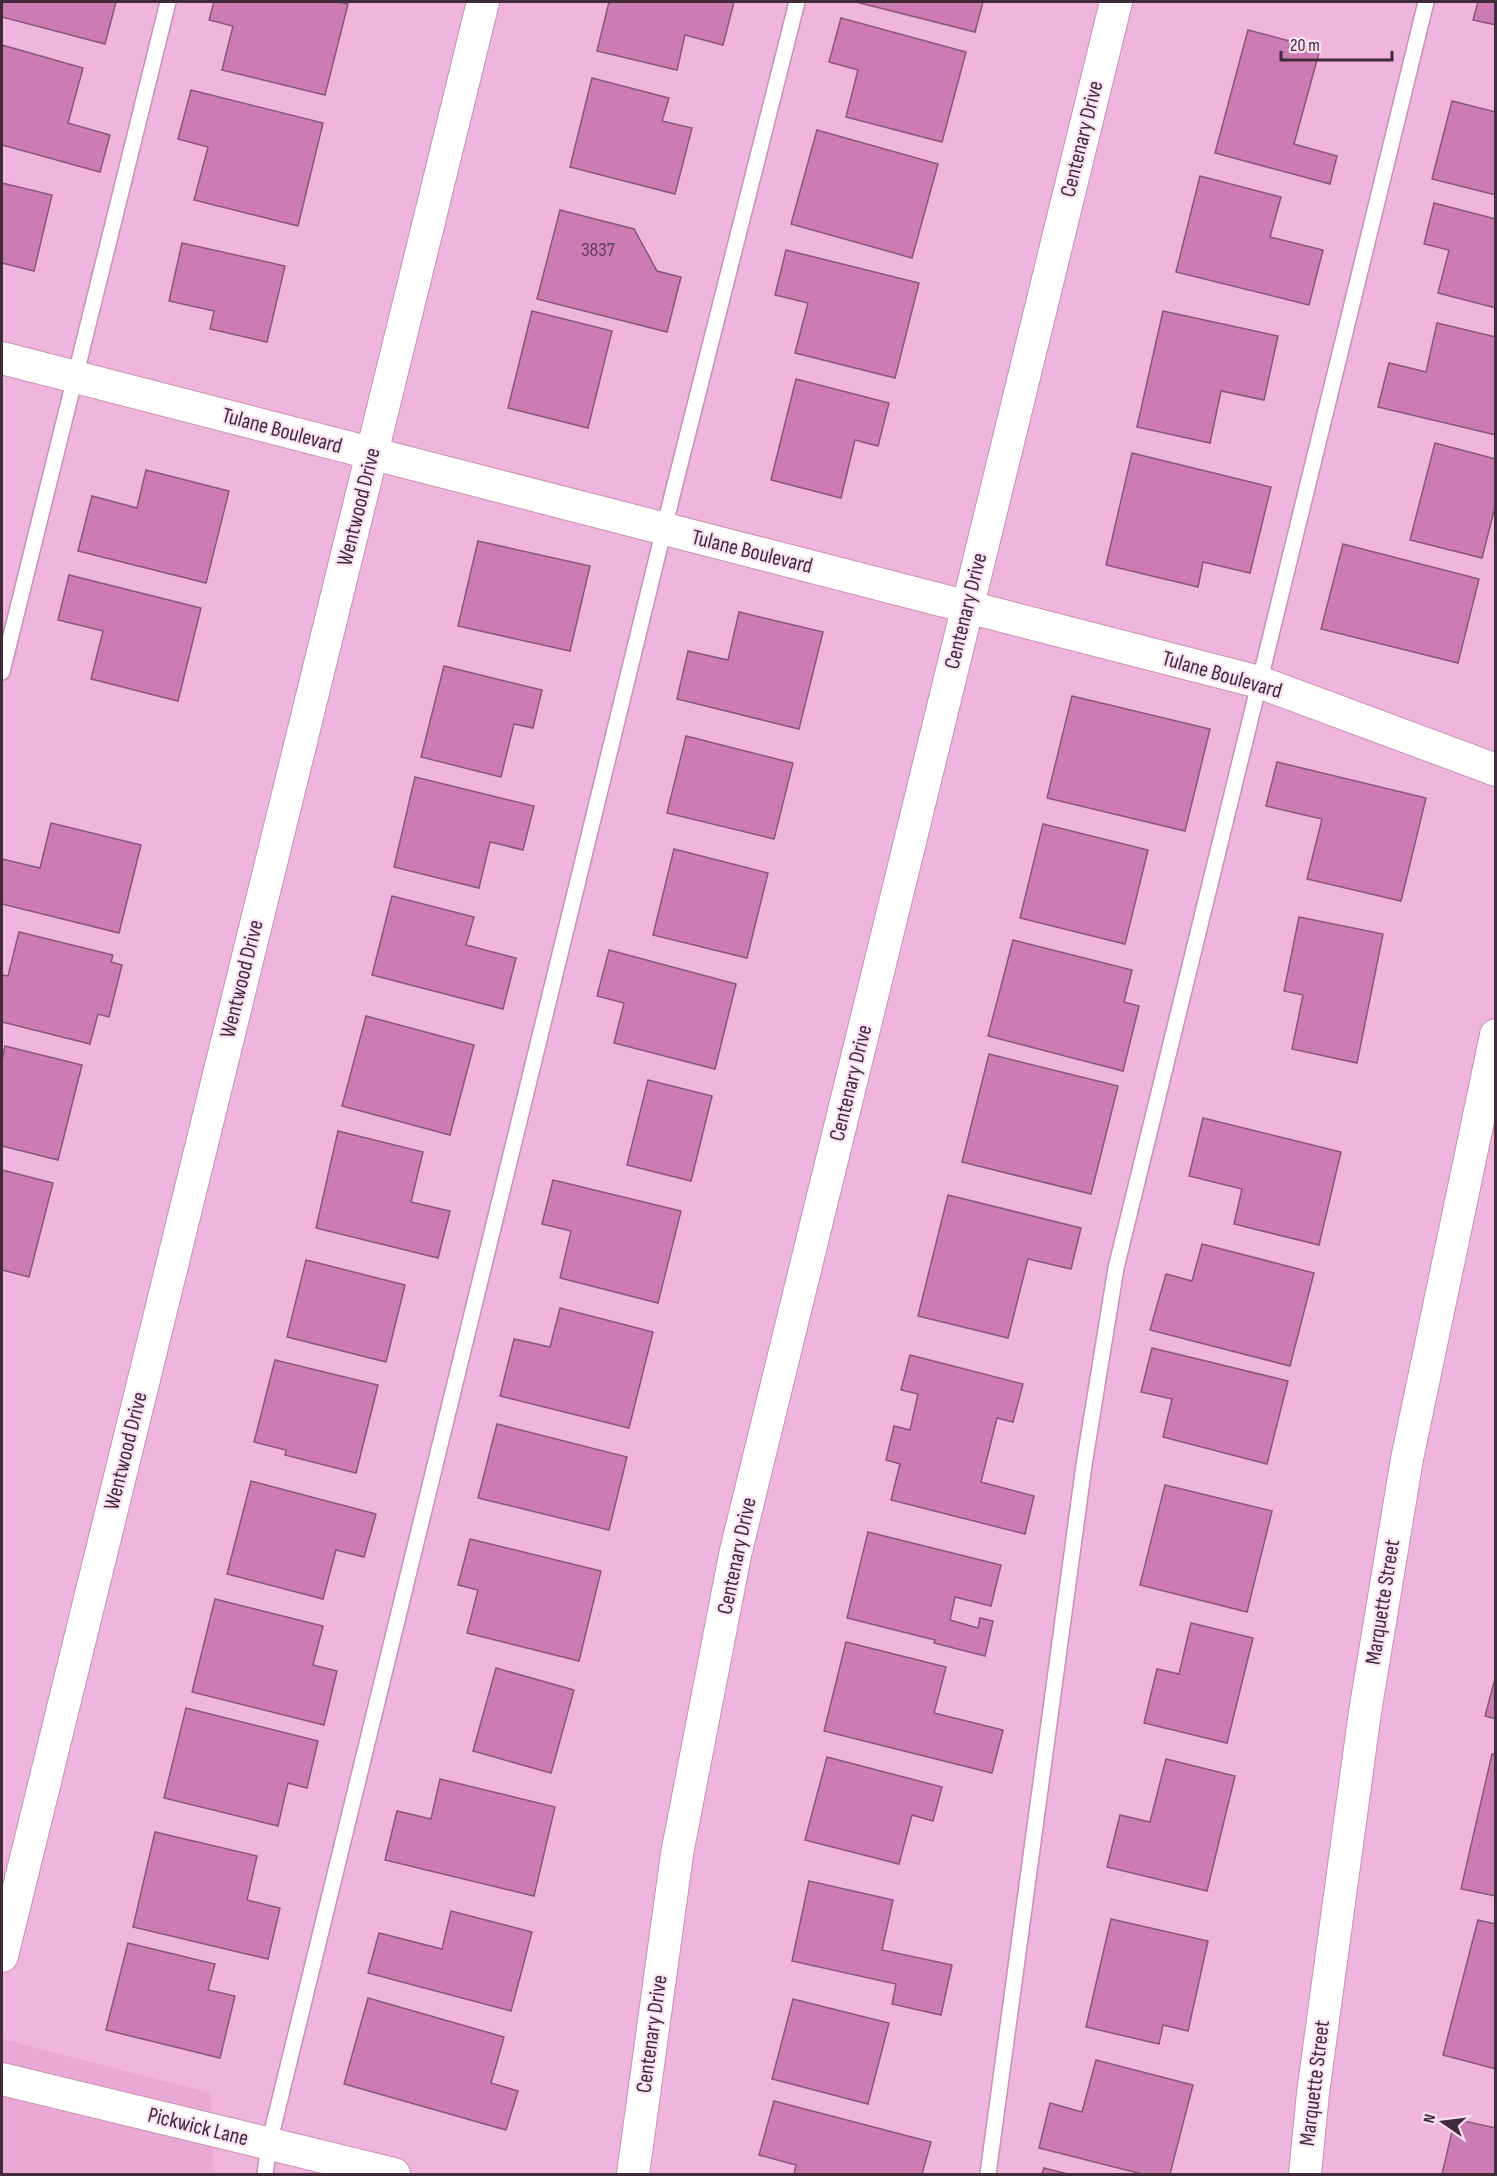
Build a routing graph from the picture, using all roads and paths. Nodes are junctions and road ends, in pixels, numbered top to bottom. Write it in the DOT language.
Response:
graph roads {
  1 [pos="168,2"];
  2 [pos="483,2"];
  3 [pos="797,2"];
  4 [pos="1116,2"];
  5 [pos="1426,2"];
  6 [pos="2,358"];
  7 [pos="75,377"];
  8 [pos="372,454"];
  9 [pos="664,530"];
  10 [pos="967,607"];
  11 [pos="2,672"];
  12 [pos="1259,682"];
  13 [pos="1496,770"];
  14 [pos="1496,1035"];
  15 [pos="2,1956"];
  16 [pos="2,2079"];
  17 [pos="269,2144"];
  18 [pos="264,2175"];
  19 [pos="394,2175"];
  20 [pos="633,2175"];
  21 [pos="988,2175"];
  22 [pos="1305,2175"];
  1 -- 7 [label="lane"];
  2 -- 8 [label="street, Wentwood Drive"];
  3 -- 9 [label="lane"];
  4 -- 10 [label="street, Centenary Drive"];
  5 -- 12 [label="lane"];
  6 -- 7 [label="street, Tulane Boulevard"];
  7 -- 8 [label="street, Tulane Boulevard"];
  7 -- 11 [label="lane"];
  8 -- 9 [label="street, Tulane Boulevard"];
  8 -- 15 [label="street, Wentwood Drive"];
  9 -- 10 [label="street, Tulane Boulevard"];
  9 -- 17 [label="lane"];
  10 -- 12 [label="street, Tulane Boulevard"];
  10 -- 20 [label="street, Centenary Drive"];
  12 -- 13 [label="street, Tulane Boulevard"];
  12 -- 21 [label="lane"];
  14 -- 22 [label="street, Marquette Street"];
  16 -- 17 [label="street, Pickwick Lane"];
  17 -- 18 [label="lane"];
  17 -- 19 [label="street, Pickwick Lane"];
}
